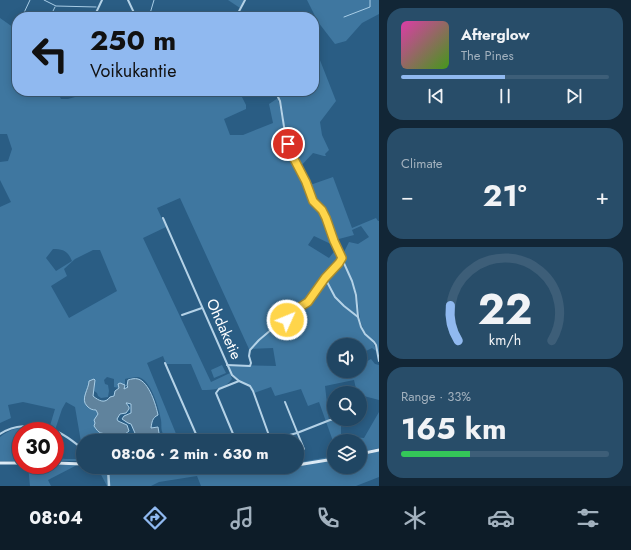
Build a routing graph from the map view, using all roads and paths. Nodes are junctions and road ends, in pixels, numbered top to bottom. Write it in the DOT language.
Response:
graph roads {
  1 [pos="102,0"];
  2 [pos="128,0"];
  3 [pos="245,0"];
  4 [pos="97,12"];
  5 [pos="134,12"];
  6 [pos="239,12"];
  7 [pos="278,96"];
  8 [pos="163,218"];
  9 [pos="342,258"];
  10 [pos="325,278"];
  11 [pos="202,308"];
  12 [pos="182,315"];
  13 [pos="358,317"];
  14 [pos="379,361"];
  15 [pos="165,363"];
  16 [pos="228,365"];
  17 [pos="239,381"];
  18 [pos="285,402"];
  19 [pos="327,421"];
  20 [pos="296,433"];
  21 [pos="0,434"];
  22 [pos="196,434"];
  23 [pos="233,434"];
  24 [pos="269,434"];
  25 [pos="292,434"];
  26 [pos="76,444"];
  27 [pos="379,450"];
  28 [pos="367,453"];
  29 [pos="327,460"];
  30 [pos="0,463"];
  31 [pos="12,463"];
  32 [pos="64,463"];
  33 [pos="76,464"];
  34 [pos="304,464"];
  35 [pos="108,474"];
  36 [pos="109,486"];
  1 -- 4 [label="street"];
  2 -- 5 [label="street"];
  3 -- 6 [label="street"];
  7 -- 9 [label="street"];
  8 -- 11 [label="street, Ohdaketie"];
  9 -- 10 [label="street"];
  9 -- 13 [label="street"];
  10 -- 13 [label="street"];
  10 -- 16 [label="street"];
  11 -- 12 [label="street"];
  11 -- 16 [label="street, Ohdaketie"];
  13 -- 14 [label="street"];
  15 -- 22 [label="street"];
  16 -- 17 [label="street, Ohdaketie"];
  17 -- 23 [label="street"];
  17 -- 24 [label="street, Ohdaketie"];
  18 -- 20 [label="street"];
  19 -- 20 [label="street"];
  20 -- 25 [label="street"];
  21 -- 26 [label="street"];
  27 -- 28 [label="main road"];
  29 -- 34 [label="main road"];
  30 -- 31 [label="main road"];
  32 -- 33 [label="main road"];
  35 -- 36 [label="street"];
}
